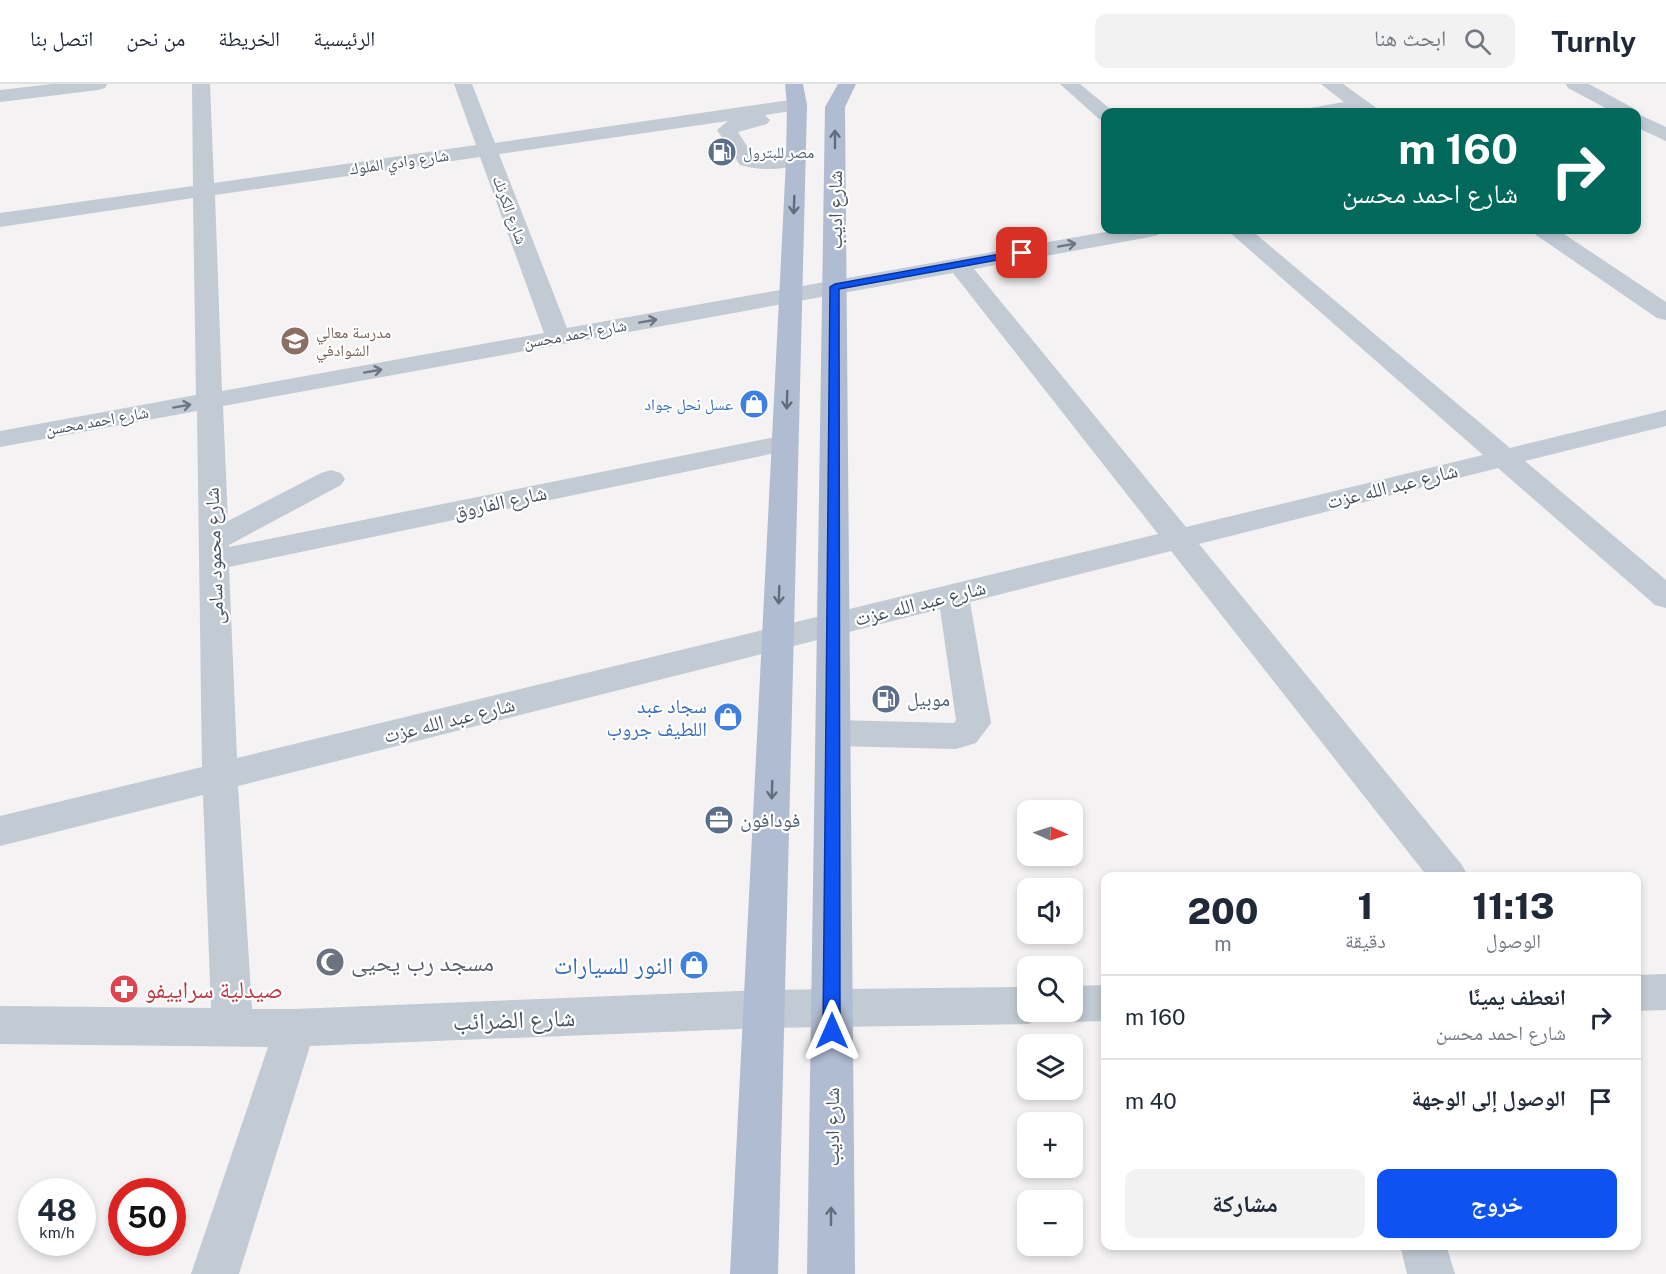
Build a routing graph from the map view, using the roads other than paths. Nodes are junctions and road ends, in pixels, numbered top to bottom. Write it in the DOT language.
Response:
graph roads {
  1 [pos="98,84"];
  2 [pos="201,84"];
  3 [pos="463,84"];
  4 [pos="847,84"];
  5 [pos="1070,84"];
  6 [pos="1330,84"];
  7 [pos="1575,84"];
  8 [pos="0,96"];
  9 [pos="796,101"];
  10 [pos="1366,108"];
  11 [pos="1619,108"];
  12 [pos="1101,111"];
  13 [pos="1641,122"];
  14 [pos="1666,135"];
  15 [pos="1641,140"];
  16 [pos="488,150"];
  17 [pos="796,160"];
  18 [pos="204,191"];
  19 [pos="0,220"];
  20 [pos="1127,234"];
  21 [pos="1243,234"];
  22 [pos="1550,234"];
  23 [pos="958,264"];
  24 [pos="835,287"];
  25 [pos="791,295"];
  26 [pos="1666,313"];
  27 [pos="558,337"];
  28 [pos="210,400"];
  29 [pos="1666,418"];
  30 [pos="0,439"];
  31 [pos="785,443"];
  32 [pos="1504,458"];
  33 [pos="331,479"];
  34 [pos="1178,539"];
  35 [pos="214,550"];
  36 [pos="953,595"];
  37 [pos="1666,597"];
  38 [pos="834,624"];
  39 [pos="778,638"];
  40 [pos="834,733"];
  41 [pos="220,776"];
  42 [pos="0,831"];
  43 [pos="1446,872"];
  44 [pos="1666,992"];
  45 [pos="1641,993"];
  46 [pos="1083,1004"];
  47 [pos="1101,1004"];
  48 [pos="1017,1005"];
  49 [pos="763,1009"];
  50 [pos="832,1009"];
  51 [pos="0,1025"];
  52 [pos="232,1028"];
  53 [pos="295,1028"];
  54 [pos="1424,1250"];
  55 [pos="215,1274"];
  56 [pos="754,1274"];
  57 [pos="831,1274"];
  58 [pos="1431,1274"];
  1 -- 8 [label="street"];
  2 -- 18 [label="street, شارع محمود سامى"];
  3 -- 16 [label="street, شارع الكرنك"];
  24 -- 4 [label="main road, شارع اديب, one-way"];
  5 -- 12 [label="street"];
  6 -- 10 [label="street"];
  7 -- 11 [label="street"];
  9 -- 16 [label="street, شارع وادي الملوك"];
  9 -- 17 [label="main road, شارع اديب"];
  9 -- 17 [label="street"];
  13 -- 14 [label="street"];
  14 -- 15 [label="street"];
  16 -- 18 [label="street, شارع وادي الملوك"];
  16 -- 27 [label="street, شارع الكرنك"];
  17 -- 25 [label="main road, شارع اديب, one-way"];
  18 -- 19 [label="street, شارع وادي الملوك"];
  18 -- 28 [label="street, شارع محمود سامى"];
  23 -- 20 [label="street, شارع احمد محسن, one-way"];
  21 -- 32 [label="street"];
  22 -- 26 [label="street"];
  23 -- 24 [label="street, شارع احمد محسن"];
  23 -- 34 [label="street"];
  24 -- 25 [label="street, شارع احمد محسن"];
  24 -- 38 [label="main road, شارع اديب"];
  27 -- 25 [label="street, شارع احمد محسن, one-way"];
  25 -- 31 [label="main road, شارع اديب, one-way"];
  28 -- 27 [label="street, شارع احمد محسن, one-way"];
  30 -- 28 [label="street, شارع احمد محسن, one-way"];
  28 -- 35 [label="street, شارع محمود سامى"];
  29 -- 32 [label="street, شارع عبد الله عزت"];
  31 -- 35 [label="street, شارع الفاروق"];
  31 -- 39 [label="main road, شارع اديب, one-way"];
  32 -- 34 [label="street, شارع عبد الله عزت"];
  32 -- 37 [label="street"];
  33 -- 35 [label="street"];
  34 -- 36 [label="street, شارع عبد الله عزت"];
  34 -- 43 [label="street"];
  35 -- 41 [label="street, شارع محمود سامى"];
  36 -- 38 [label="street, شارع عبد الله عزت"];
  36 -- 40 [label="street"];
  38 -- 39 [label="street, شارع عبد الله عزت"];
  38 -- 40 [label="main road, شارع اديب"];
  39 -- 41 [label="street, شارع عبد الله عزت"];
  39 -- 49 [label="main road, شارع اديب, one-way"];
  40 -- 50 [label="main road, شارع اديب"];
  41 -- 42 [label="street, شارع عبد الله عزت"];
  41 -- 52 [label="street, شارع محمود سامى"];
  44 -- 45 [label="street"];
  46 -- 47 [label="street"];
  48 -- 50 [label="street, شارع الضرائب"];
  49 -- 50 [label="street, شارع الضرائب"];
  49 -- 53 [label="street, شارع الضرائب"];
  49 -- 56 [label="main road, شارع اديب"];
  57 -- 50 [label="main road, شارع اديب, one-way"];
  51 -- 52 [label="street, شارع الضرائب"];
  52 -- 53 [label="street, شارع الضرائب"];
  53 -- 55 [label="street"];
  54 -- 58 [label="street"];
}
